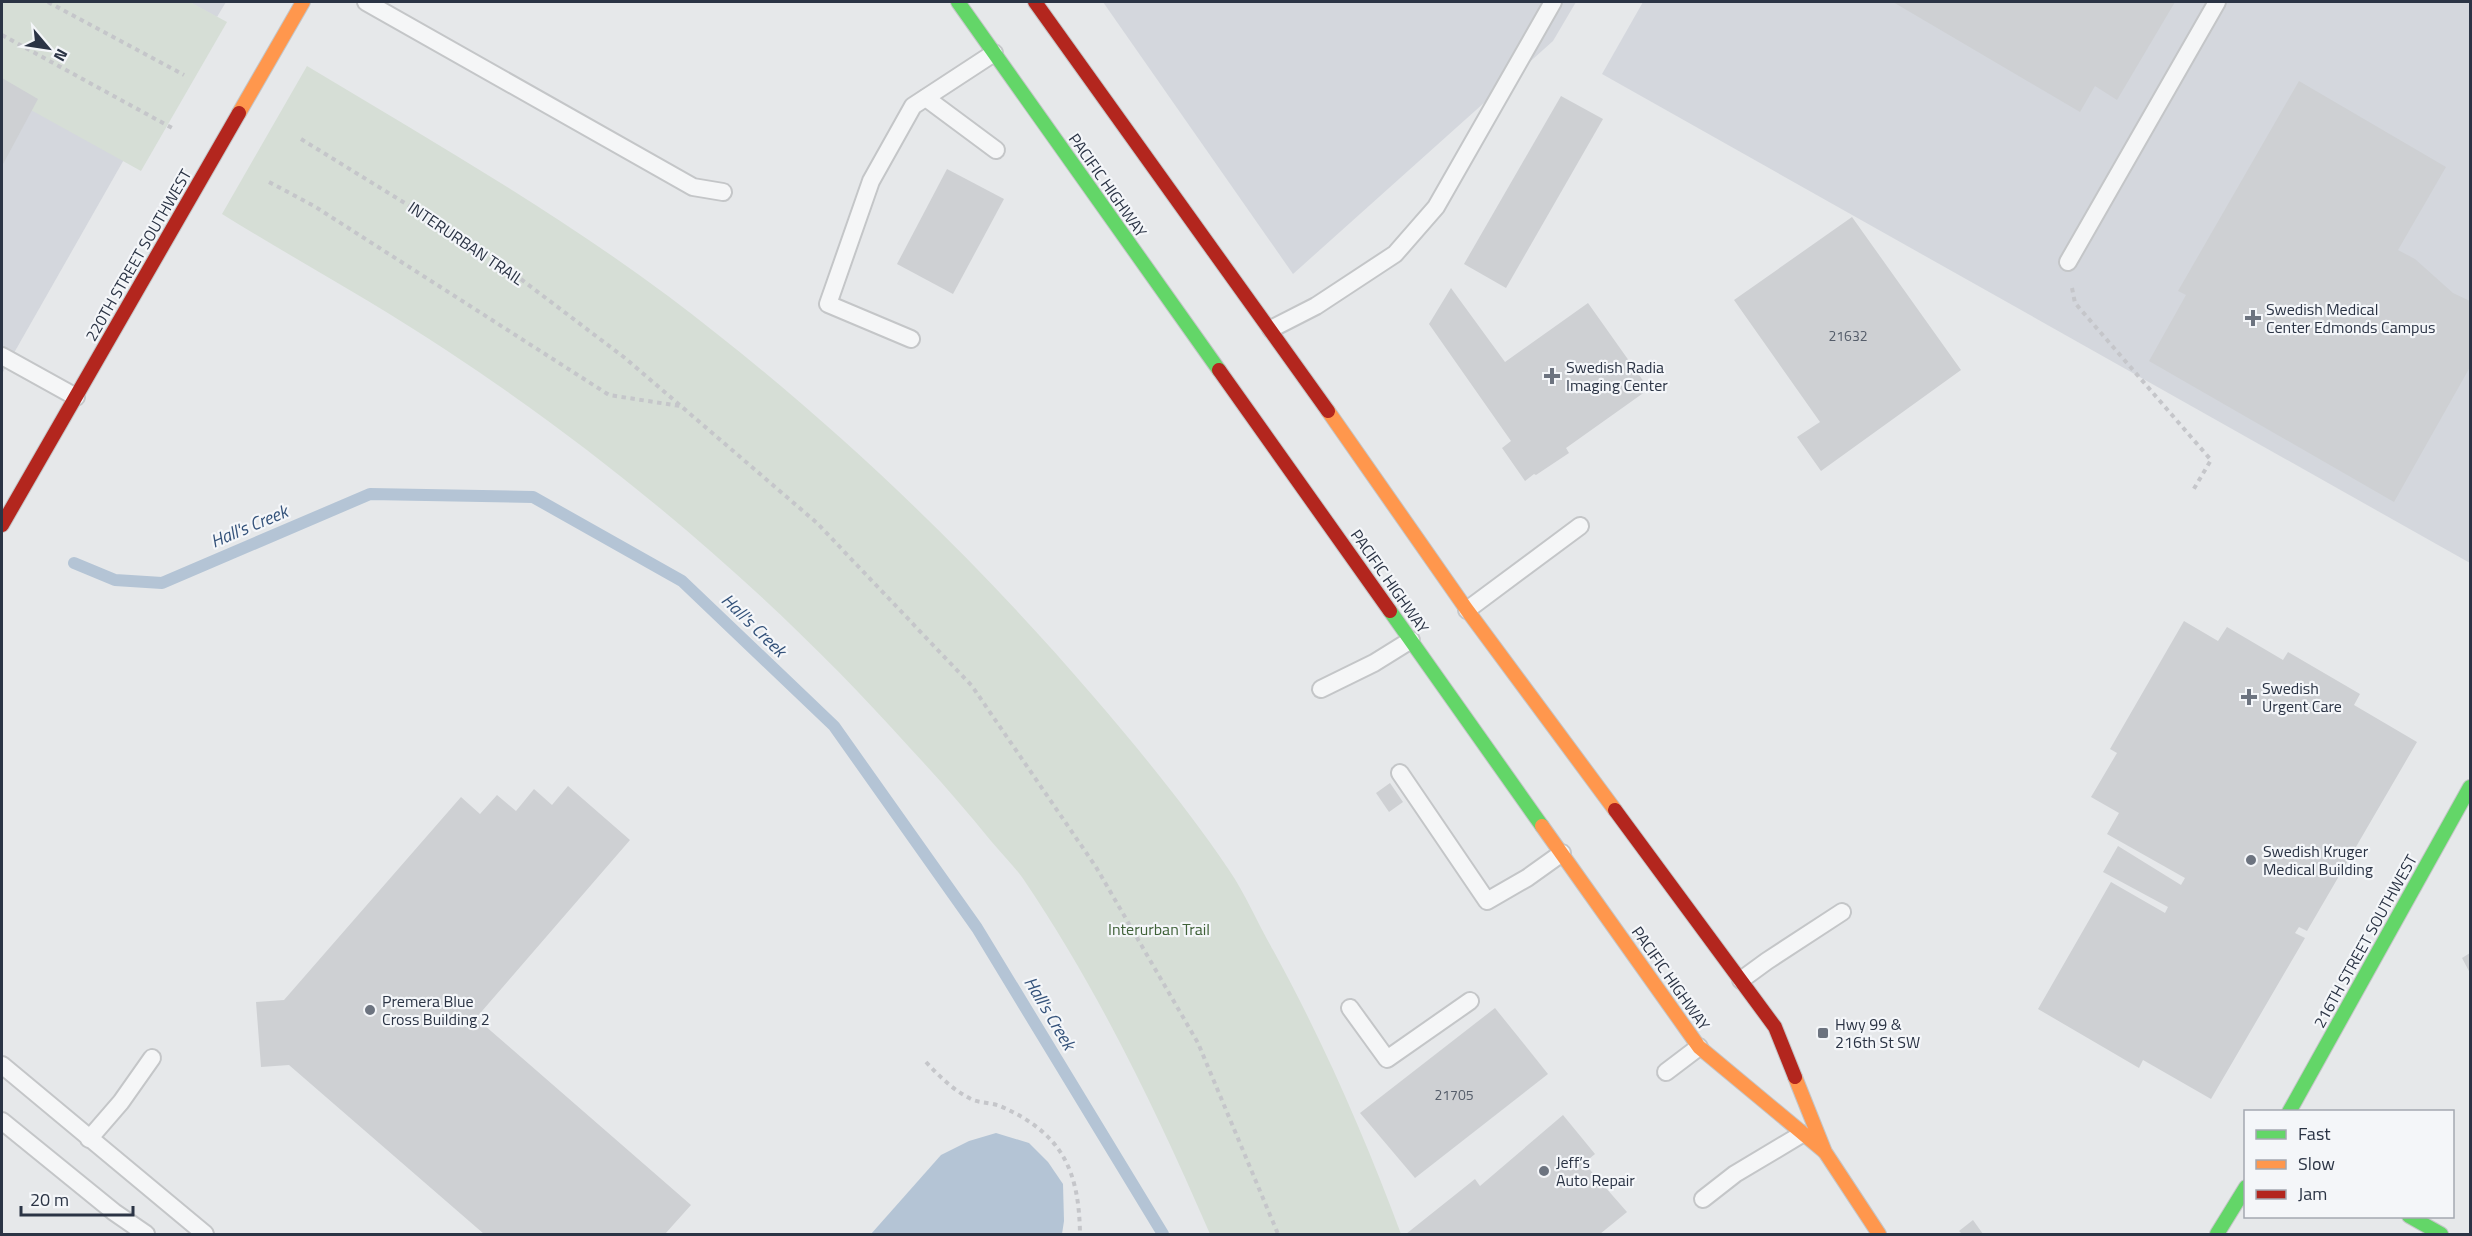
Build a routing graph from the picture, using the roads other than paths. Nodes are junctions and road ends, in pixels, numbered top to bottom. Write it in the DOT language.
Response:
graph roads {
  1 [pos="303,2"];
  2 [pos="366,2"];
  3 [pos="958,2"];
  4 [pos="1035,2"];
  5 [pos="1553,2"];
  6 [pos="2217,2"];
  7 [pos="994,53"];
  8 [pos="926,98"];
  9 [pos="996,150"];
  10 [pos="723,192"];
  11 [pos="2067,262"];
  12 [pos="1271,329"];
  13 [pos="910,339"];
  14 [pos="2,356"];
  15 [pos="76,397"];
  16 [pos="2,525"];
  17 [pos="1580,526"];
  18 [pos="1467,610"];
  19 [pos="1411,640"];
  20 [pos="1321,689"];
  21 [pos="1400,773"];
  22 [pos="2470,787"];
  23 [pos="1562,853"];
  24 [pos="1842,912"];
  25 [pos="1741,980"];
  26 [pos="1470,1001"];
  27 [pos="1350,1008"];
  28 [pos="1699,1047"];
  29 [pos="152,1058"];
  30 [pos="2,1065"];
  31 [pos="1666,1072"];
  32 [pos="2290,1110"];
  33 [pos="2,1121"];
  34 [pos="1802,1134"];
  35 [pos="90,1139"];
  36 [pos="1825,1152"];
  37 [pos="2244,1190"];
  38 [pos="1703,1199"];
  39 [pos="2413,1218"];
  40 [pos="146,1234"];
  41 [pos="205,1234"];
  42 [pos="1879,1234"];
  43 [pos="2217,1234"];
  44 [pos="2441,1234"];
  1 -- 15 [label="main road, 220TH STREET SOUTHWEST"];
  2 -- 10 [label="lane"];
  3 -- 7 [label="main road, PACIFIC HIGHWAY"];
  4 -- 12 [label="main road, PACIFIC HIGHWAY"];
  5 -- 12 [label="lane"];
  6 -- 11 [label="lane"];
  7 -- 8 [label="lane"];
  7 -- 19 [label="main road, PACIFIC HIGHWAY"];
  8 -- 9 [label="lane"];
  8 -- 13 [label="lane"];
  12 -- 18 [label="main road, PACIFIC HIGHWAY"];
  14 -- 15 [label="lane"];
  15 -- 16 [label="main road, 220TH STREET SOUTHWEST"];
  17 -- 18 [label="lane"];
  18 -- 25 [label="main road, PACIFIC HIGHWAY"];
  19 -- 20 [label="lane"];
  19 -- 23 [label="main road, PACIFIC HIGHWAY"];
  21 -- 23 [label="lane"];
  22 -- 32 [label="main road, 216TH STREET SOUTHWEST"];
  23 -- 28 [label="main road, PACIFIC HIGHWAY"];
  24 -- 25 [label="lane"];
  25 -- 36 [label="main road, PACIFIC HIGHWAY"];
  26 -- 27 [label="lane"];
  28 -- 31 [label="lane"];
  28 -- 34 [label="main road, PACIFIC HIGHWAY"];
  29 -- 35 [label="lane"];
  30 -- 35 [label="lane"];
  33 -- 40 [label="lane"];
  34 -- 36 [label="main road, PACIFIC HIGHWAY"];
  34 -- 38 [label="lane"];
  35 -- 41 [label="lane"];
  36 -- 42 [label="main road, PACIFIC HIGHWAY"];
  37 -- 43 [label="main road"];
  39 -- 44 [label="main road"];
}
